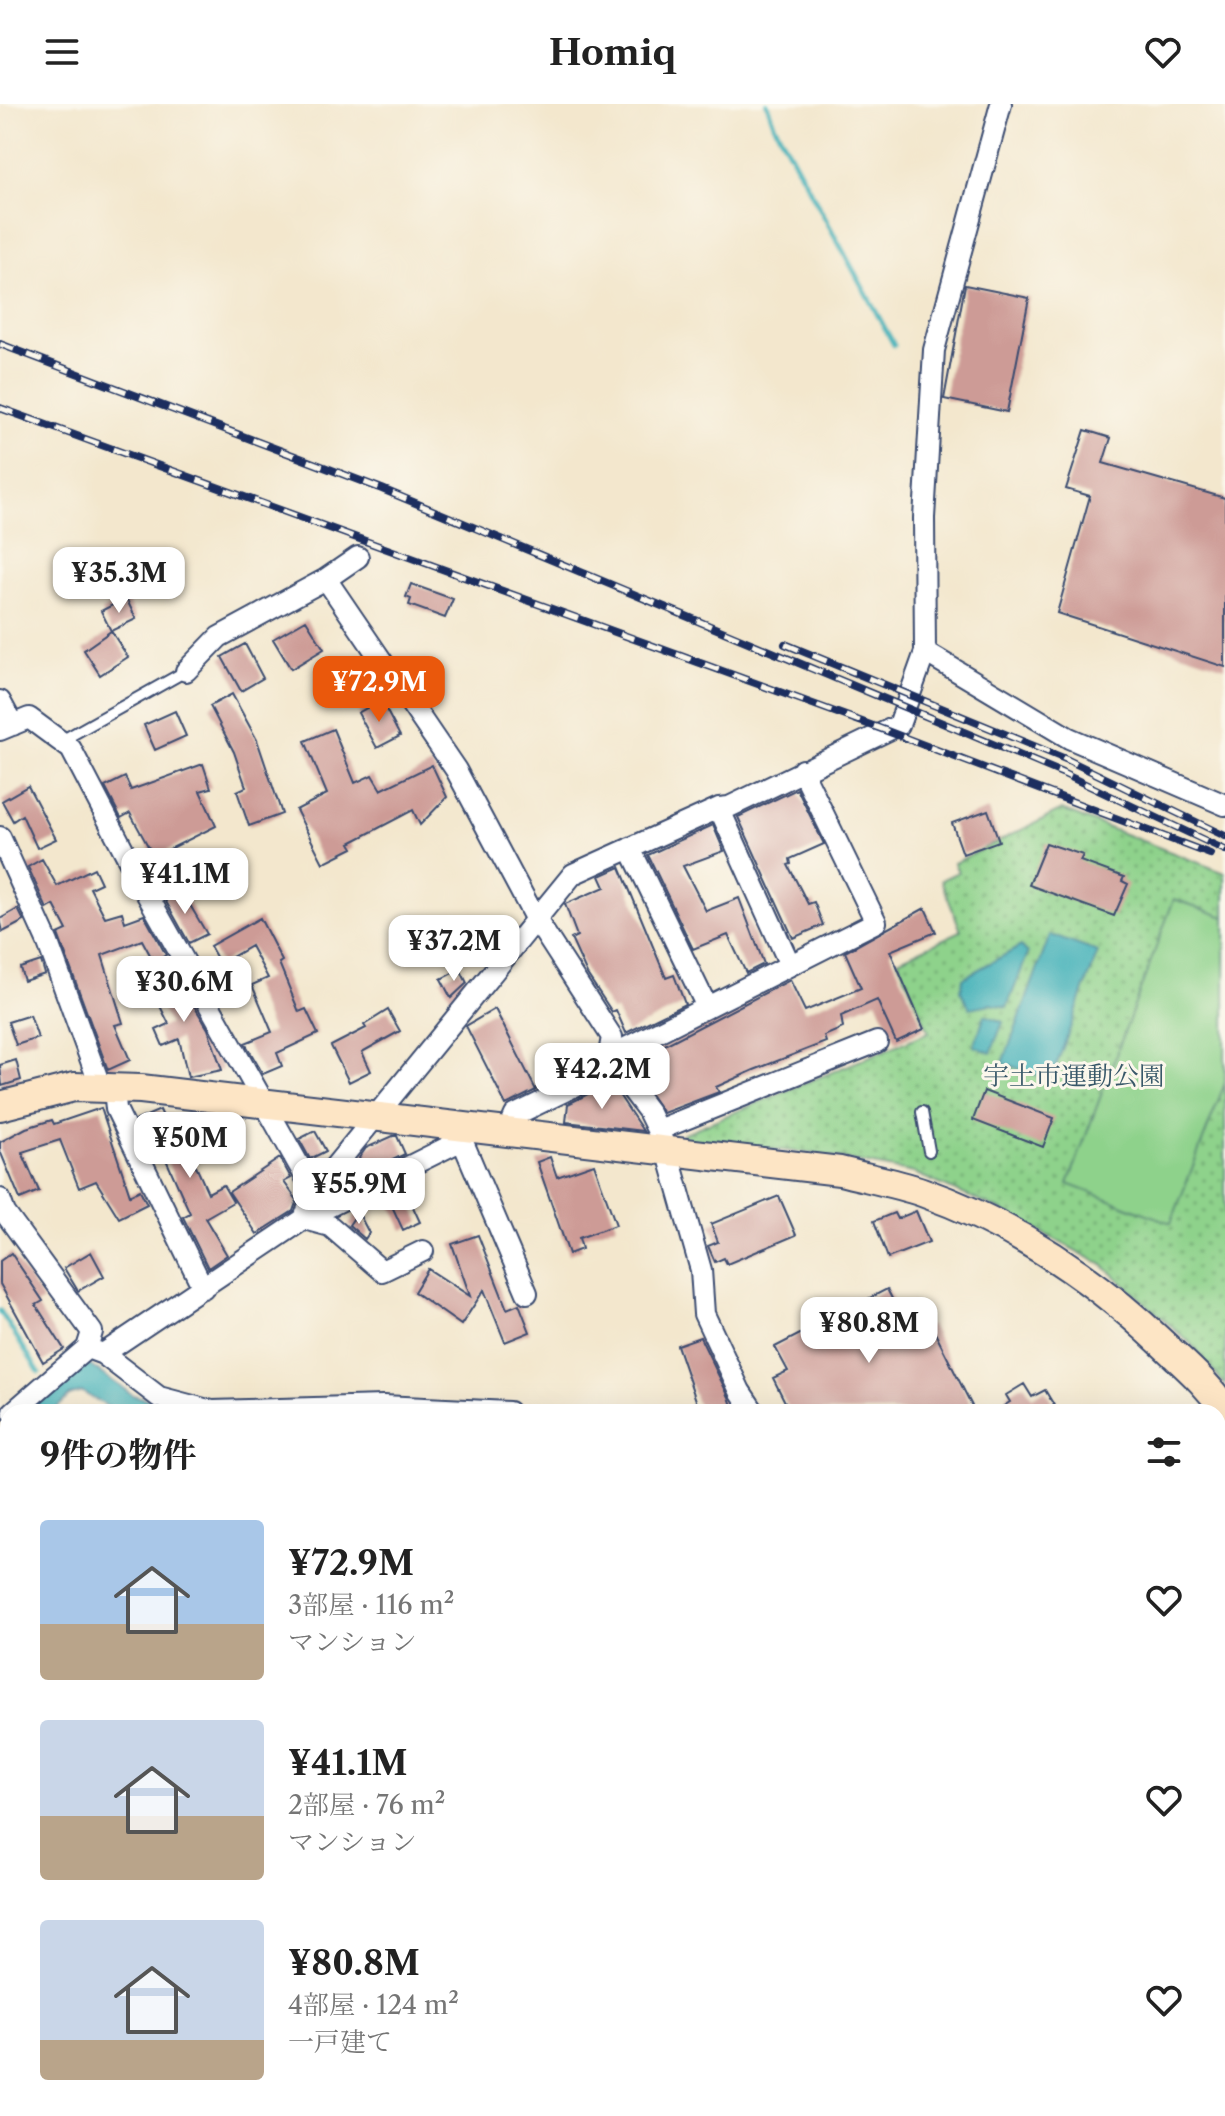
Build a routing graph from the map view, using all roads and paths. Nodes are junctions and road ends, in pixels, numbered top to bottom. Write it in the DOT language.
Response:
graph roads {
  1 [pos="1001,104"];
  2 [pos="358,557"];
  3 [pos="326,579"];
  4 [pos="925,652"];
  5 [pos="186,671"];
  6 [pos="0,701"];
  7 [pos="6,728"];
  8 [pos="61,741"];
  9 [pos="802,770"];
  10 [pos="1225,805"];
  11 [pos="719,808"];
  12 [pos="0,837"];
  13 [pos="630,848"];
  14 [pos="535,918"];
  15 [pos="790,965"];
  16 [pos="707,1007"];
  17 [pos="877,1042"];
  18 [pos="607,1064"];
  19 [pos="108,1088"];
  20 [pos="264,1103"];
  21 [pos="0,1106"];
  22 [pos="922,1112"];
  23 [pos="378,1118"];
  24 [pos="507,1133"];
  25 [pos="463,1134"];
  26 [pos="663,1140"];
  27 [pos="929,1151"];
  28 [pos="314,1192"];
  29 [pos="0,1199"];
  30 [pos="304,1219"];
  31 [pos="423,1251"];
  32 [pos="203,1288"];
  33 [pos="527,1293"];
  34 [pos="95,1351"];
  35 [pos="25,1404"];
  36 [pos="186,1404"];
  37 [pos="749,1404"];
  38 [pos="1221,1404"];
  1 -- 4 [label="street"];
  2 -- 3 [label="street"];
  3 -- 5 [label="street"];
  3 -- 14 [label="street"];
  4 -- 9 [label="street"];
  4 -- 10 [label="street"];
  5 -- 8 [label="lane"];
  6 -- 7 [label="street"];
  7 -- 8 [label="street"];
  8 -- 20 [label="street"];
  9 -- 11 [label="street"];
  9 -- 15 [label="street"];
  11 -- 13 [label="street"];
  11 -- 15 [label="street"];
  12 -- 19 [label="street"];
  13 -- 14 [label="street"];
  13 -- 16 [label="street"];
  14 -- 18 [label="street"];
  14 -- 23 [label="street"];
  15 -- 16 [label="street"];
  16 -- 18 [label="street"];
  17 -- 26 [label="street"];
  18 -- 24 [label="street"];
  18 -- 26 [label="street"];
  19 -- 20 [label="street"];
  19 -- 21 [label="street"];
  19 -- 32 [label="street"];
  20 -- 23 [label="street"];
  20 -- 28 [label="street"];
  22 -- 27 [label="lane"];
  23 -- 25 [label="street"];
  23 -- 28 [label="street"];
  24 -- 25 [label="street"];
  24 -- 26 [label="street"];
  25 -- 30 [label="street"];
  25 -- 33 [label="street"];
  26 -- 37 [label="street"];
  26 -- 38 [label="street"];
  28 -- 30 [label="street"];
  29 -- 34 [label="street"];
  30 -- 31 [label="street"];
  30 -- 32 [label="street"];
  32 -- 34 [label="street"];
  34 -- 35 [label="street"];
  34 -- 36 [label="street"];
}
